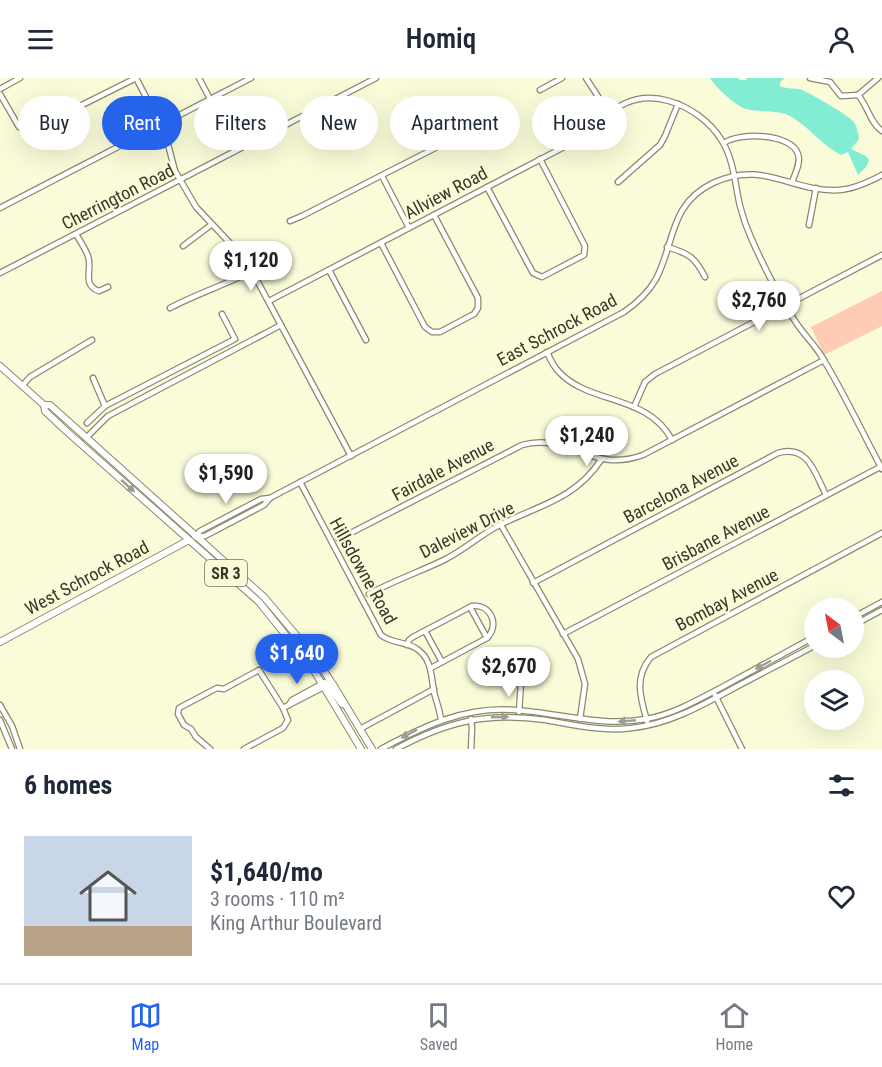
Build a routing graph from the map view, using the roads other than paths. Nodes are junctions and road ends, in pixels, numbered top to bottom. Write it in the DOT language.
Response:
graph roads {
  1 [pos="20,78"];
  2 [pos="136,78"];
  3 [pos="200,78"];
  4 [pos="251,78"];
  5 [pos="376,78"];
  6 [pos="562,78"];
  7 [pos="586,78"];
  8 [pos="810,78"];
  9 [pos="878,78"];
  10 [pos="0,88"];
  11 [pos="540,90"];
  12 [pos="0,94"];
  13 [pos="858,95"];
  14 [pos="146,96"];
  15 [pos="209,96"];
  16 [pos="216,96"];
  17 [pos="598,96"];
  18 [pos="627,103"];
  19 [pos="678,104"];
  20 [pos="882,131"];
  21 [pos="724,143"];
  22 [pos="111,150"];
  23 [pos="169,150"];
  24 [pos="432,150"];
  25 [pos="557,150"];
  26 [pos="540,159"];
  27 [pos="734,175"];
  28 [pos="882,175"];
  29 [pos="382,176"];
  30 [pos="180,180"];
  31 [pos="618,182"];
  32 [pos="792,182"];
  33 [pos="487,187"];
  34 [pos="816,188"];
  35 [pos="0,208"];
  36 [pos="434,215"];
  37 [pos="290,221"];
  38 [pos="211,225"];
  39 [pos="809,225"];
  40 [pos="409,228"];
  41 [pos="76,234"];
  42 [pos="381,243"];
  43 [pos="183,246"];
  44 [pos="667,247"];
  45 [pos="882,255"];
  46 [pos="329,270"];
  47 [pos="252,271"];
  48 [pos="0,273"];
  49 [pos="705,277"];
  50 [pos="108,287"];
  51 [pos="269,302"];
  52 [pos="786,305"];
  53 [pos="170,308"];
  54 [pos="222,315"];
  55 [pos="282,325"];
  56 [pos="92,340"];
  57 [pos="366,340"];
  58 [pos="547,352"];
  59 [pos="824,360"];
  60 [pos="0,366"];
  61 [pos="93,378"];
  62 [pos="22,386"];
  63 [pos="105,406"];
  64 [pos="634,407"];
  65 [pos="44,408"];
  66 [pos="87,423"];
  67 [pos="672,440"];
  68 [pos="84,441"];
  69 [pos="351,456"];
  70 [pos="601,460"];
  71 [pos="882,467"];
  72 [pos="300,482"];
  73 [pos="826,495"];
  74 [pos="144,501"];
  75 [pos="501,525"];
  76 [pos="882,533"];
  77 [pos="195,537"];
  78 [pos="188,540"];
  79 [pos="339,540"];
  80 [pos="532,583"];
  81 [pos="369,594"];
  82 [pos="882,602"];
  83 [pos="266,604"];
  84 [pos="470,607"];
  85 [pos="882,610"];
  86 [pos="864,612"];
  87 [pos="864,620"];
  88 [pos="425,631"];
  89 [pos="563,634"];
  90 [pos="487,638"];
  91 [pos="0,642"];
  92 [pos="804,643"];
  93 [pos="407,645"];
  94 [pos="300,650"];
  95 [pos="804,651"];
  96 [pos="442,662"];
  97 [pos="319,665"];
  98 [pos="431,668"];
  99 [pos="521,682"];
  100 [pos="327,684"];
  101 [pos="434,689"];
  102 [pos="713,691"];
  103 [pos="717,697"];
  104 [pos="0,705"];
  105 [pos="283,708"];
  106 [pos="519,710"];
  107 [pos="519,717"];
  108 [pos="581,718"];
  109 [pos="471,719"];
  110 [pos="647,719"];
  111 [pos="0,720"];
  112 [pos="441,720"];
  113 [pos="580,726"];
  114 [pos="648,726"];
  115 [pos="360,729"];
  116 [pos="12,749"];
  117 [pos="20,749"];
  118 [pos="210,749"];
  119 [pos="244,749"];
  120 [pos="361,749"];
  121 [pos="372,749"];
  122 [pos="381,749"];
  123 [pos="396,749"];
  124 [pos="471,749"];
  125 [pos="742,749"];
  1 -- 10 [label="street"];
  2 -- 12 [label="street"];
  2 -- 14 [label="street"];
  3 -- 15 [label="street"];
  4 -- 16 [label="street"];
  5 -- 30 [label="street, Cherrington Road"];
  6 -- 11 [label="street"];
  7 -- 17 [label="street"];
  8 -- 13 [label="street"];
  9 -- 13 [label="street"];
  13 -- 20 [label="street"];
  18 -- 19 [label="street, Allview Road"];
  19 -- 21 [label="street, Allview Road"];
  19 -- 31 [label="street"];
  21 -- 27 [label="street, Allview Road"];
  21 -- 32 [label="street"];
  22 -- 35 [label="street"];
  23 -- 30 [label="street"];
  24 -- 29 [label="street"];
  25 -- 26 [label="street, Allview Road"];
  26 -- 33 [label="street, Allview Road"];
  26 -- 33 [label="street"];
  27 -- 32 [label="street, East Schrock Road"];
  27 -- 44 [label="street, East Schrock Road"];
  27 -- 52 [label="street, Allview Road"];
  28 -- 34 [label="street, East Schrock Road"];
  29 -- 37 [label="street"];
  29 -- 40 [label="street"];
  30 -- 38 [label="street"];
  30 -- 41 [label="street, Cherrington Road"];
  32 -- 34 [label="street, East Schrock Road"];
  33 -- 36 [label="street, Allview Road"];
  34 -- 39 [label="street"];
  36 -- 40 [label="street, Allview Road"];
  36 -- 42 [label="street"];
  38 -- 43 [label="street"];
  38 -- 47 [label="street"];
  40 -- 42 [label="street, Allview Road"];
  41 -- 48 [label="street, Cherrington Road"];
  41 -- 50 [label="street"];
  42 -- 46 [label="street, Allview Road"];
  44 -- 49 [label="street"];
  44 -- 58 [label="street, East Schrock Road"];
  45 -- 52 [label="street"];
  46 -- 51 [label="street, Allview Road"];
  46 -- 57 [label="street"];
  47 -- 51 [label="street"];
  47 -- 53 [label="street"];
  51 -- 55 [label="street"];
  52 -- 59 [label="street, Allview Road"];
  52 -- 64 [label="street"];
  54 -- 63 [label="street"];
  55 -- 68 [label="street"];
  55 -- 69 [label="street"];
  56 -- 62 [label="street"];
  58 -- 64 [label="street"];
  58 -- 69 [label="street, East Schrock Road"];
  59 -- 67 [label="street, Fairdale Avenue"];
  59 -- 71 [label="street, Allview Road"];
  60 -- 62 [label="main road, SR 3"];
  61 -- 63 [label="street"];
  62 -- 65 [label="main road, SR 3"];
  63 -- 66 [label="street"];
  64 -- 67 [label="street"];
  65 -- 68 [label="main road, SR 3"];
  65 -- 68 [label="main road, SR 3"];
  67 -- 70 [label="street, Fairdale Avenue"];
  68 -- 74 [label="main road, SR 3, one-way"];
  68 -- 77 [label="main road, SR 3"];
  69 -- 72 [label="street, East Schrock Road"];
  70 -- 75 [label="street, Daleview Drive"];
  70 -- 79 [label="street, Fairdale Avenue"];
  71 -- 73 [label="street, Brisbane Avenue"];
  72 -- 77 [label="street, East Schrock Road"];
  72 -- 93 [label="street, Hillsdowne Road"];
  73 -- 80 [label="street, Barcelona Avenue"];
  73 -- 89 [label="street, Brisbane Avenue"];
  74 -- 77 [label="main road"];
  74 -- 78 [label="main road, SR 3"];
  75 -- 80 [label="street"];
  75 -- 81 [label="street, Daleview Drive"];
  76 -- 110 [label="street, Bombay Avenue"];
  77 -- 78 [label="main road, East Schrock Road"];
  77 -- 83 [label="main road, SR 3"];
  78 -- 83 [label="main road, SR 3"];
  78 -- 91 [label="main road, West Schrock Road"];
  80 -- 89 [label="street"];
  82 -- 86 [label="street"];
  83 -- 94 [label="main road, SR 3"];
  83 -- 97 [label="main road, SR 3"];
  84 -- 88 [label="street"];
  84 -- 90 [label="street"];
  84 -- 90 [label="street"];
  85 -- 87 [label="street"];
  88 -- 93 [label="street"];
  88 -- 96 [label="street"];
  89 -- 108 [label="street"];
  90 -- 96 [label="street"];
  92 -- 102 [label="street, one-way"];
  93 -- 98 [label="street, Hillsdowne Road"];
  94 -- 97 [label="main road"];
  94 -- 100 [label="main road, SR 3"];
  95 -- 103 [label="street"];
  96 -- 98 [label="street"];
  97 -- 100 [label="main road, SR 3"];
  98 -- 101 [label="street"];
  99 -- 106 [label="street"];
  100 -- 105 [label="street"];
  100 -- 115 [label="main road, SR 3"];
  100 -- 120 [label="main road, SR 3"];
  101 -- 112 [label="street"];
  101 -- 115 [label="street"];
  102 -- 103 [label="street"];
  102 -- 110 [label="street"];
  103 -- 114 [label="street"];
  103 -- 125 [label="street"];
  104 -- 117 [label="street"];
  105 -- 118 [label="street"];
  105 -- 119 [label="street"];
  106 -- 107 [label="street"];
  106 -- 108 [label="street"];
  106 -- 112 [label="street"];
  109 -- 107 [label="street, one-way"];
  107 -- 113 [label="street"];
  110 -- 108 [label="street, one-way"];
  108 -- 113 [label="street"];
  109 -- 123 [label="street"];
  109 -- 124 [label="street"];
  110 -- 114 [label="street, Bombay Avenue"];
  111 -- 116 [label="street"];
  112 -- 122 [label="street, one-way"];
  113 -- 114 [label="street"];
  115 -- 121 [label="main road, SR 3"];
}
